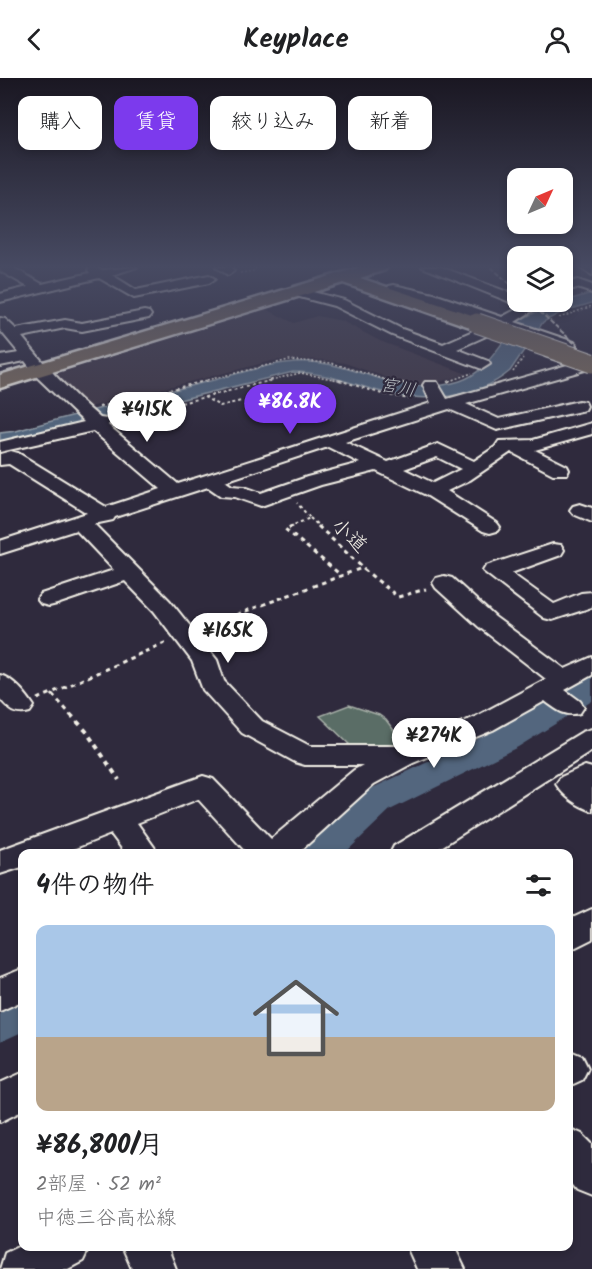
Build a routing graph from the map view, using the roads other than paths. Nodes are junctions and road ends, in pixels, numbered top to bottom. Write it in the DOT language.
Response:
graph roads {
  1 [pos="33,323"];
  2 [pos="105,323"];
  3 [pos="183,323"];
  4 [pos="378,323"];
  5 [pos="483,323"];
  6 [pos="487,323"];
  7 [pos="500,323"];
  8 [pos="493,326"];
  9 [pos="9,330"];
  10 [pos="0,343"];
  11 [pos="444,349"];
  12 [pos="0,361"];
  13 [pos="35,362"];
  14 [pos="484,362"];
  15 [pos="590,362"];
  16 [pos="0,382"];
  17 [pos="515,385"];
  18 [pos="436,394"];
  19 [pos="579,406"];
  20 [pos="558,410"];
  21 [pos="91,419"];
  22 [pos="592,428"];
  23 [pos="0,430"];
  24 [pos="330,441"];
  25 [pos="511,445"];
  26 [pos="0,453"];
  27 [pos="382,467"];
  28 [pos="474,468"];
  29 [pos="560,470"];
  30 [pos="211,480"];
  31 [pos="434,490"];
  32 [pos="176,492"];
  33 [pos="106,516"];
  34 [pos="82,524"];
  35 [pos="490,527"];
  36 [pos="0,549"];
  37 [pos="553,550"];
  38 [pos="129,572"];
  39 [pos="444,583"];
  40 [pos="49,599"];
  41 [pos="592,600"];
  42 [pos="592,665"];
  43 [pos="0,683"];
  44 [pos="555,685"];
  45 [pos="21,706"];
  46 [pos="572,707"];
  47 [pos="592,738"];
  48 [pos="403,756"];
  49 [pos="116,819"];
  50 [pos="41,849"];
  51 [pos="140,849"];
  52 [pos="278,849"];
  53 [pos="282,849"];
  54 [pos="413,849"];
  55 [pos="18,986"];
  56 [pos="0,996"];
  57 [pos="18,1093"];
  58 [pos="0,1103"];
  59 [pos="573,1153"];
  60 [pos="592,1174"];
  61 [pos="58,1251"];
  62 [pos="146,1251"];
  63 [pos="21,1269"];
  64 [pos="154,1269"];
  1 -- 9 [label="street"];
  2 -- 9 [label="street"];
  3 -- 13 [label="main road"];
  4 -- 11 [label="street"];
  5 -- 8 [label="main road"];
  6 -- 8 [label="street"];
  7 -- 8 [label="street"];
  8 -- 11 [label="street"];
  8 -- 15 [label="main road, bridge"];
  8 -- 15 [label="street, bridge"];
  9 -- 10 [label="street"];
  9 -- 13 [label="street"];
  11 -- 14 [label="street"];
  12 -- 13 [label="street"];
  13 -- 16 [label="main road"];
  13 -- 21 [label="street"];
  15 -- 17 [label="street"];
  17 -- 18 [label="street"];
  17 -- 20 [label="street"];
  18 -- 20 [label="street"];
  18 -- 24 [label="street"];
  19 -- 20 [label="street"];
  21 -- 23 [label="street"];
  21 -- 26 [label="street"];
  21 -- 32 [label="street"];
  22 -- 25 [label="street"];
  24 -- 27 [label="street"];
  24 -- 30 [label="street"];
  25 -- 28 [label="street"];
  25 -- 29 [label="street"];
  26 -- 33 [label="street"];
  27 -- 28 [label="street"];
  27 -- 30 [label="street"];
  27 -- 31 [label="street"];
  28 -- 31 [label="street"];
  30 -- 32 [label="street"];
  31 -- 35 [label="street"];
  32 -- 33 [label="street"];
  33 -- 34 [label="street"];
  34 -- 36 [label="street"];
  34 -- 38 [label="street"];
  37 -- 41 [label="street"];
  38 -- 40 [label="street"];
  38 -- 48 [label="street"];
  39 -- 44 [label="street"];
  42 -- 44 [label="street"];
  43 -- 45 [label="street"];
  44 -- 46 [label="street"];
  44 -- 48 [label="street"];
  47 -- 54 [label="street"];
  48 -- 53 [label="street"];
  49 -- 50 [label="street"];
  49 -- 51 [label="street"];
  49 -- 52 [label="street"];
  55 -- 56 [label="street"];
  57 -- 58 [label="street"];
  59 -- 60 [label="street"];
  61 -- 63 [label="street"];
  62 -- 64 [label="street"];
}
